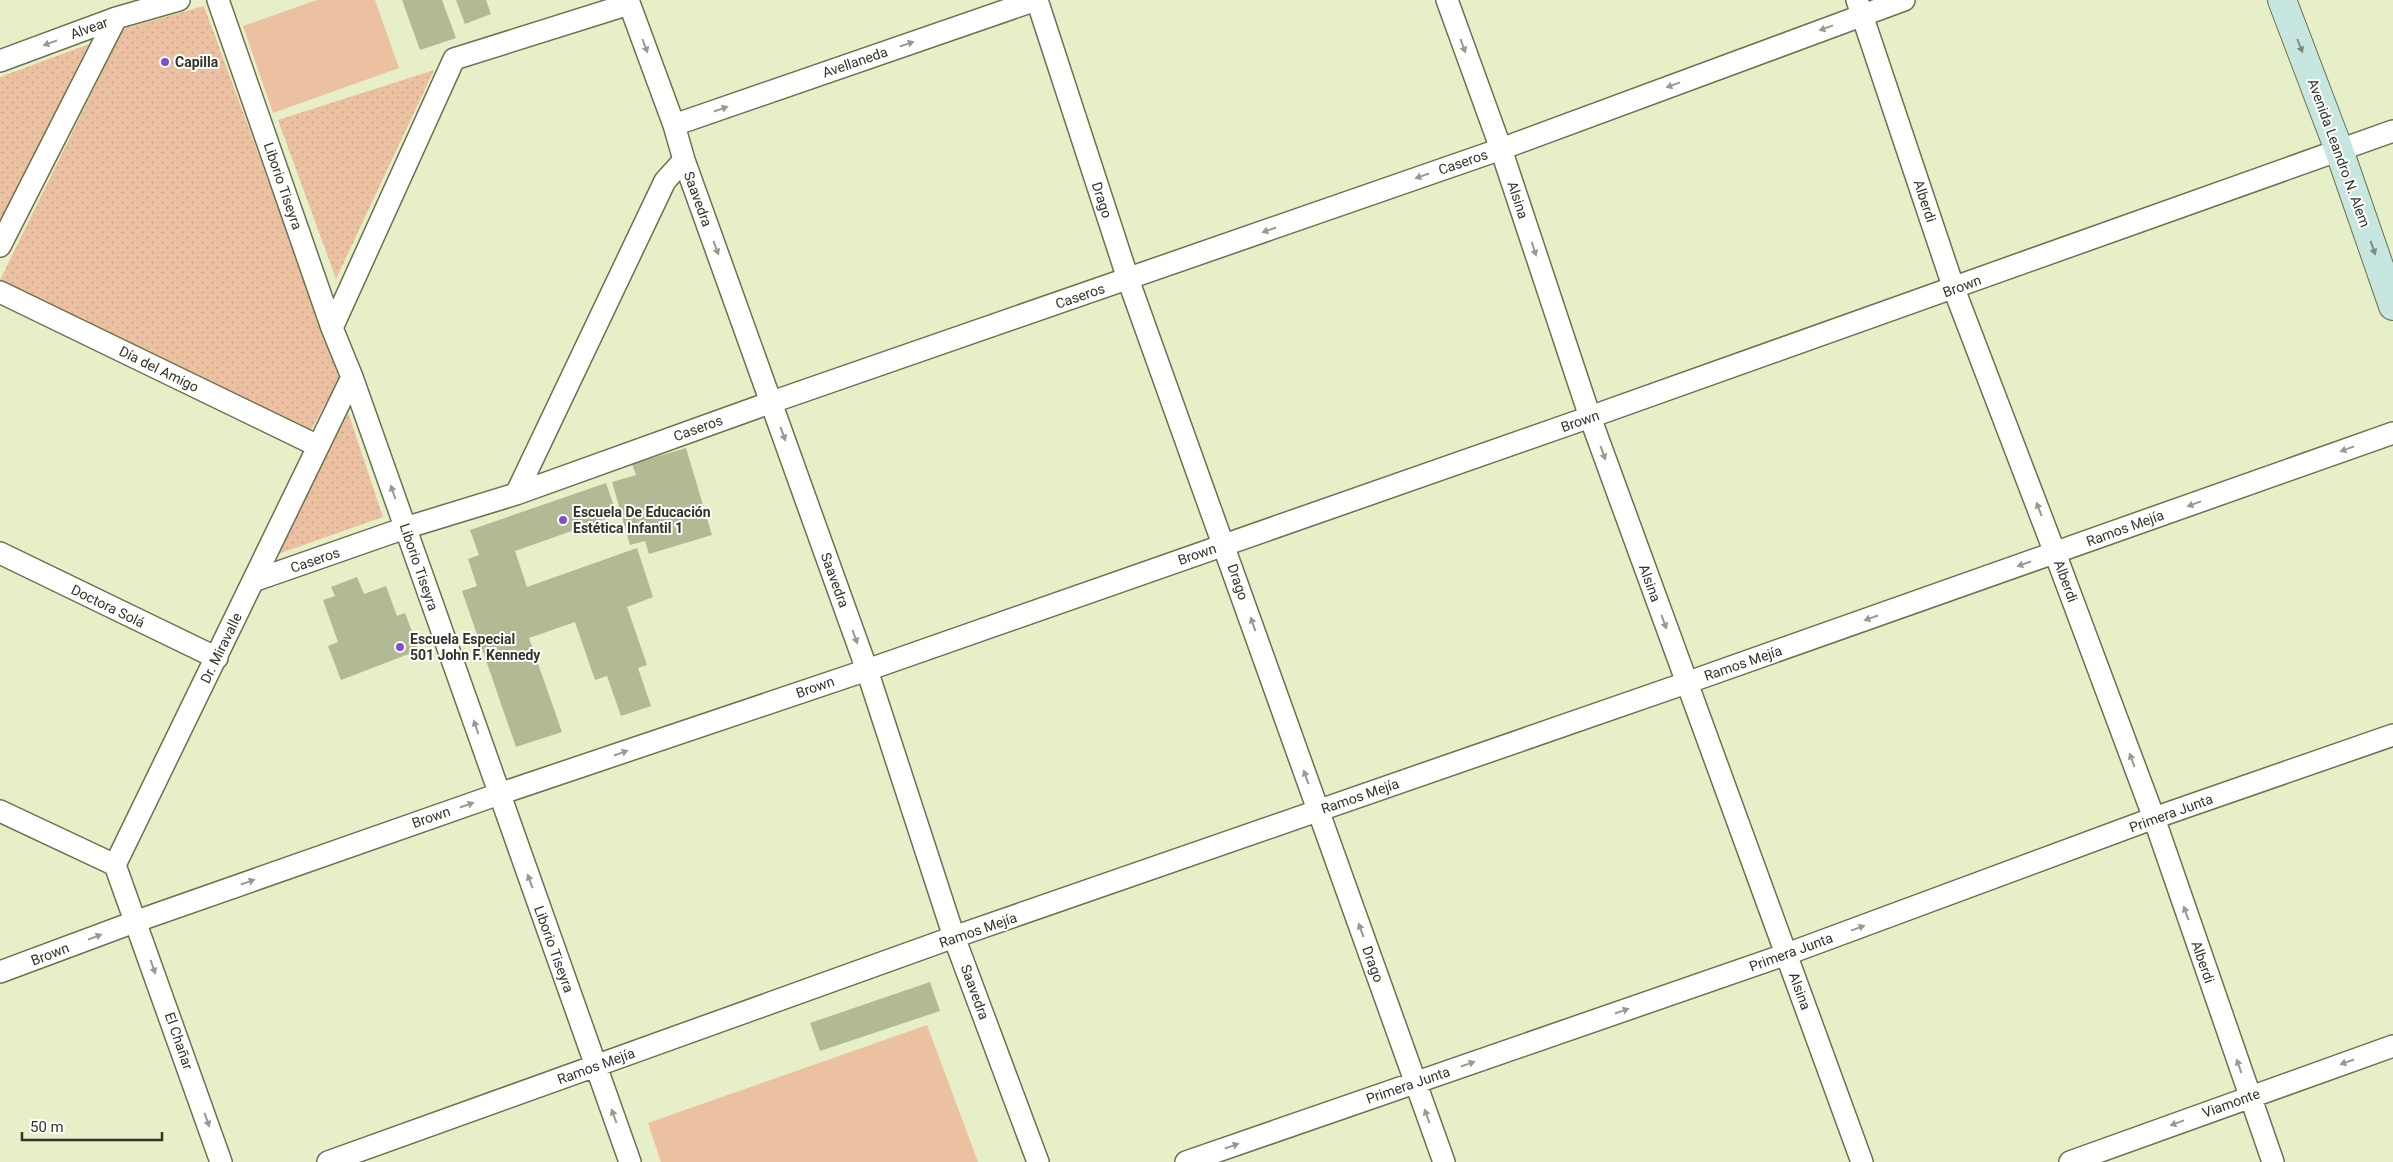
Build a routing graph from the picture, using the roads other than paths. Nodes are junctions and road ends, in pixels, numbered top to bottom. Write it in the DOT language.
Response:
graph roads {
  1 [pos="179,0"];
  2 [pos="218,0"];
  3 [pos="1036,0"];
  4 [pos="1447,0"];
  5 [pos="1904,0"];
  6 [pos="2282,0"];
  7 [pos="628,2"];
  8 [pos="1860,7"];
  9 [pos="116,18"];
  10 [pos="0,61"];
  11 [pos="674,125"];
  12 [pos="2393,131"];
  13 [pos="1501,148"];
  14 [pos="2340,150"];
  15 [pos="684,160"];
  16 [pos="0,246"];
  17 [pos="1128,279"];
  18 [pos="1954,289"];
  19 [pos="0,292"];
  20 [pos="2393,306"];
  21 [pos="332,328"];
  22 [pos="352,377"];
  23 [pos="772,402"];
  24 [pos="1590,417"];
  25 [pos="2393,433"];
  26 [pos="318,446"];
  27 [pos="516,494"];
  28 [pos="405,528"];
  29 [pos="1225,544"];
  30 [pos="0,553"];
  31 [pos="2055,553"];
  32 [pos="253,581"];
  33 [pos="217,658"];
  34 [pos="867,670"];
  35 [pos="1686,683"];
  36 [pos="2393,735"];
  37 [pos="499,794"];
  38 [pos="0,811"];
  39 [pos="1318,811"];
  40 [pos="2154,818"];
  41 [pos="115,865"];
  42 [pos="137,921"];
  43 [pos="954,938"];
  44 [pos="1787,954"];
  45 [pos="0,972"];
  46 [pos="2393,1046"];
  47 [pos="596,1066"];
  48 [pos="1415,1083"];
  49 [pos="2250,1096"];
  50 [pos="221,1162"];
  51 [pos="328,1162"];
  52 [pos="630,1162"];
  53 [pos="1038,1162"];
  54 [pos="1186,1162"];
  55 [pos="1444,1162"];
  56 [pos="1862,1162"];
  57 [pos="2070,1162"];
  58 [pos="2273,1162"];
  1 -- 9 [label="street, Alvear"];
  2 -- 21 [label="street, Liborio Tiseyra"];
  11 -- 3 [label="street, Avellaneda, one-way"];
  3 -- 17 [label="street, Drago"];
  4 -- 13 [label="street, Alsina, one-way"];
  5 -- 8 [label="street, Caseros"];
  6 -- 14 [label="main road, Avenida Leandro N. Alem, one-way"];
  7 -- 11 [label="street, Saavedra, one-way"];
  7 -- 21 [label="street"];
  8 -- 13 [label="street, Caseros, one-way"];
  8 -- 18 [label="street, Alberdi"];
  9 -- 10 [label="street, Alvear, one-way"];
  9 -- 16 [label="street"];
  11 -- 15 [label="street, Saavedra"];
  12 -- 14 [label="street, Brown"];
  13 -- 17 [label="street, Caseros, one-way"];
  13 -- 24 [label="street, Alsina, one-way"];
  14 -- 18 [label="street, Brown"];
  14 -- 20 [label="main road, Avenida Leandro N. Alem, one-way"];
  15 -- 23 [label="street, Saavedra, one-way"];
  15 -- 27 [label="street"];
  17 -- 23 [label="street, Caseros"];
  17 -- 29 [label="street, Drago"];
  18 -- 24 [label="street, Brown"];
  31 -- 18 [label="street, Alberdi, one-way"];
  19 -- 26 [label="street, Día del Amigo"];
  21 -- 22 [label="street, Liborio Tiseyra"];
  22 -- 26 [label="street, Dr. Miravalle"];
  28 -- 22 [label="street, Liborio Tiseyra, one-way"];
  23 -- 27 [label="street, Caseros"];
  23 -- 34 [label="street, Saavedra, one-way"];
  24 -- 29 [label="street, Brown"];
  24 -- 35 [label="street, Alsina, one-way"];
  25 -- 31 [label="street, Ramos Mejía, one-way"];
  26 -- 32 [label="street, Dr. Miravalle"];
  27 -- 28 [label="street, Caseros"];
  28 -- 32 [label="street, Caseros"];
  37 -- 28 [label="street, Liborio Tiseyra, one-way"];
  29 -- 34 [label="street, Brown"];
  39 -- 29 [label="street, Drago, one-way"];
  30 -- 33 [label="street, Doctora Solá"];
  31 -- 35 [label="street, Ramos Mejía, one-way"];
  40 -- 31 [label="street, Alberdi, one-way"];
  32 -- 33 [label="street, Dr. Miravalle"];
  33 -- 41 [label="street, Dr. Miravalle"];
  37 -- 34 [label="street, Brown, one-way"];
  34 -- 43 [label="street, Saavedra"];
  35 -- 39 [label="street, Ramos Mejía"];
  35 -- 44 [label="street, Alsina"];
  36 -- 40 [label="street, Primera Junta"];
  42 -- 37 [label="street, Brown, one-way"];
  47 -- 37 [label="street, Liborio Tiseyra, one-way"];
  38 -- 41 [label="street"];
  39 -- 43 [label="street, Ramos Mejía"];
  48 -- 39 [label="street, Drago, one-way"];
  44 -- 40 [label="street, Primera Junta, one-way"];
  49 -- 40 [label="street, Alberdi, one-way"];
  41 -- 42 [label="street"];
  45 -- 42 [label="street, Brown, one-way"];
  42 -- 50 [label="street, El Chañar, one-way"];
  43 -- 47 [label="street, Ramos Mejía"];
  43 -- 53 [label="street, Saavedra"];
  48 -- 44 [label="street, Primera Junta, one-way"];
  44 -- 56 [label="street, Alsina"];
  46 -- 49 [label="street, Viamonte, one-way"];
  47 -- 51 [label="street, Ramos Mejía"];
  52 -- 47 [label="street, Liborio Tiseyra, one-way"];
  54 -- 48 [label="street, Primera Junta, one-way"];
  55 -- 48 [label="street, Drago, one-way"];
  49 -- 57 [label="street, Viamonte, one-way"];
  49 -- 58 [label="street, Alberdi"];
}
